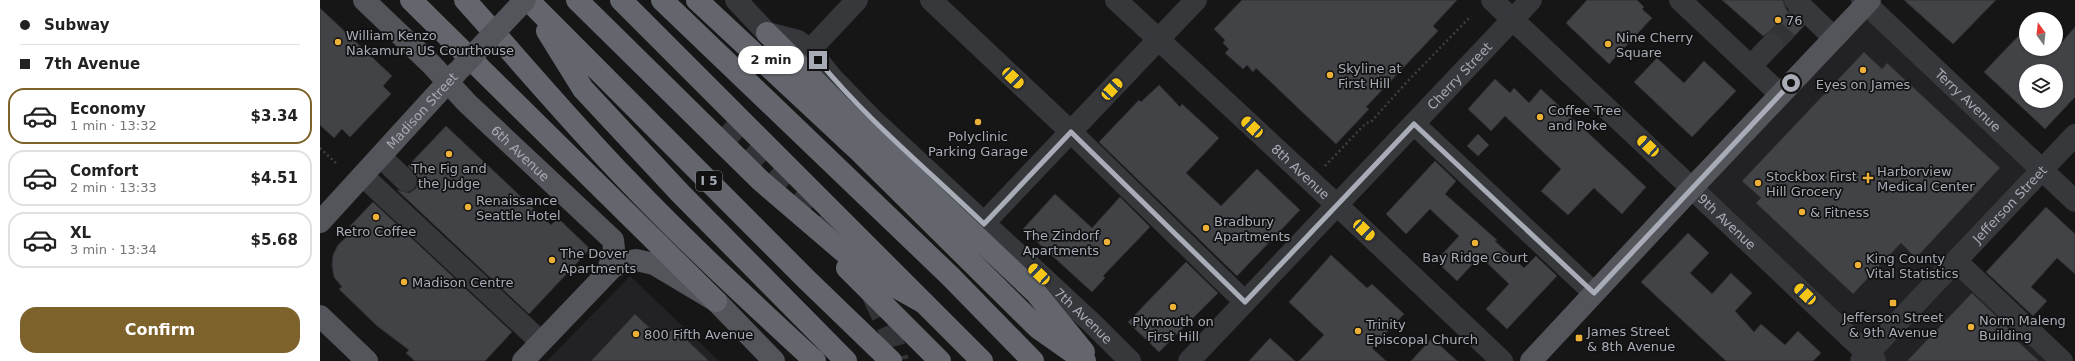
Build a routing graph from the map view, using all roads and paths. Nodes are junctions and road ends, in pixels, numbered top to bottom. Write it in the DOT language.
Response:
graph roads {
  1 [pos="364,0"];
  2 [pos="411,0"];
  3 [pos="465,0"];
  4 [pos="527,0"];
  5 [pos="577,0"];
  6 [pos="621,0"];
  7 [pos="662,0"];
  8 [pos="697,0"];
  9 [pos="736,0"];
  10 [pos="858,0"];
  11 [pos="931,0"];
  12 [pos="1116,0"];
  13 [pos="1196,0"];
  14 [pos="1492,0"];
  15 [pos="1531,0"];
  16 [pos="1680,0"];
  17 [pos="1866,1"];
  18 [pos="1800,8"];
  19 [pos="1471,16"];
  20 [pos="1512,20"];
  21 [pos="767,33"];
  22 [pos="1834,38"];
  23 [pos="1158,40"];
  24 [pos="1772,44"];
  25 [pos="810,50"];
  26 [pos="1751,66"];
  27 [pos="454,75"];
  28 [pos="1780,94"];
  29 [pos="1414,124"];
  30 [pos="1071,132"];
  31 [pos="2075,135"];
  32 [pos="320,148"];
  33 [pos="381,157"];
  34 [pos="337,164"];
  35 [pos="1325,166"];
  36 [pos="2042,170"];
  37 [pos="363,176"];
  38 [pos="406,180"];
  39 [pos="1692,188"];
  40 [pos="2075,201"];
  41 [pos="1337,205"];
  42 [pos="320,222"];
  43 [pos="984,224"];
  44 [pos="817,238"];
  45 [pos="1956,261"];
  46 [pos="608,271"];
  47 [pos="1594,293"];
  48 [pos="716,301"];
  49 [pos="1245,302"];
  50 [pos="924,303"];
  51 [pos="320,316"];
  52 [pos="1038,328"];
  53 [pos="541,342"];
  54 [pos="1868,359"];
  55 [pos="367,361"];
  56 [pos="523,361"];
  57 [pos="774,361"];
  58 [pos="815,361"];
  59 [pos="846,361"];
  60 [pos="891,361"];
  61 [pos="940,361"];
  62 [pos="982,361"];
  63 [pos="1033,361"];
  64 [pos="1067,361"];
  65 [pos="1085,361"];
  66 [pos="1092,361"];
  67 [pos="1130,361"];
  68 [pos="1189,361"];
  69 [pos="1502,361"];
  70 [pos="1531,361"];
  71 [pos="2062,361"];
  1 -- 27 [label="main road, 6th Avenue"];
  2 -- 48 [label="highway"];
  3 -- 58 [label="highway"];
  4 -- 27 [label="main road, Madison Street, bridge"];
  4 -- 59 [label="highway, I 5"];
  4 -- 60 [label="highway, I 5"];
  5 -- 50 [label="highway, bridge"];
  6 -- 50 [label="highway, bridge"];
  7 -- 63 [label="highway"];
  8 -- 52 [label="highway"];
  9 -- 21 [label="street"];
  10 -- 25 [label="street"];
  11 -- 30 [label="street"];
  12 -- 23 [label="street, 8th Avenue"];
  13 -- 23 [label="street"];
  14 -- 20 [label="street, 9th Avenue"];
  15 -- 20 [label="street, Cherry Street"];
  16 -- 26 [label="street"];
  17 -- 22 [label="main road"];
  17 -- 36 [label="street, Terry Avenue"];
  18 -- 22 [label="street"];
  19 -- 35 [label="path"];
  20 -- 29 [label="street, Cherry Street"];
  20 -- 39 [label="street, 9th Avenue"];
  21 -- 25 [label="street, 7th Avenue"];
  21 -- 66 [label="highway"];
  22 -- 28 [label="main road"];
  23 -- 30 [label="street"];
  23 -- 41 [label="street, 8th Avenue"];
  24 -- 26 [label="street"];
  25 -- 43 [label="street, 7th Avenue"];
  26 -- 28 [label="street"];
  27 -- 33 [label="main road, Madison Street"];
  27 -- 46 [label="main road, 6th Avenue"];
  28 -- 39 [label="main road"];
  29 -- 41 [label="street, Cherry Street"];
  29 -- 47 [label="street"];
  30 -- 43 [label="street"];
  30 -- 49 [label="street"];
  31 -- 36 [label="street, Jefferson Street"];
  32 -- 34 [label="path"];
  33 -- 37 [label="main road, Madison Street"];
  33 -- 38 [label="street"];
  36 -- 40 [label="street, Terry Avenue"];
  36 -- 45 [label="street, Jefferson Street"];
  37 -- 42 [label="main road, Madison Street"];
  37 -- 53 [label="street"];
  39 -- 47 [label="main road"];
  39 -- 54 [label="street, 9th Avenue"];
  41 -- 49 [label="street, Cherry Street"];
  41 -- 69 [label="street, 8th Avenue"];
  43 -- 67 [label="street, 7th Avenue"];
  44 -- 61 [label="highway, bridge"];
  45 -- 54 [label="street, Jefferson Street"];
  45 -- 71 [label="street"];
  46 -- 48 [label="main road"];
  46 -- 53 [label="main road"];
  47 -- 70 [label="main road"];
  48 -- 57 [label="main road"];
  49 -- 68 [label="street, Cherry Street"];
  50 -- 62 [label="highway"];
  51 -- 55 [label="main road"];
  52 -- 64 [label="highway"];
  52 -- 65 [label="highway"];
  53 -- 56 [label="main road"];
}
